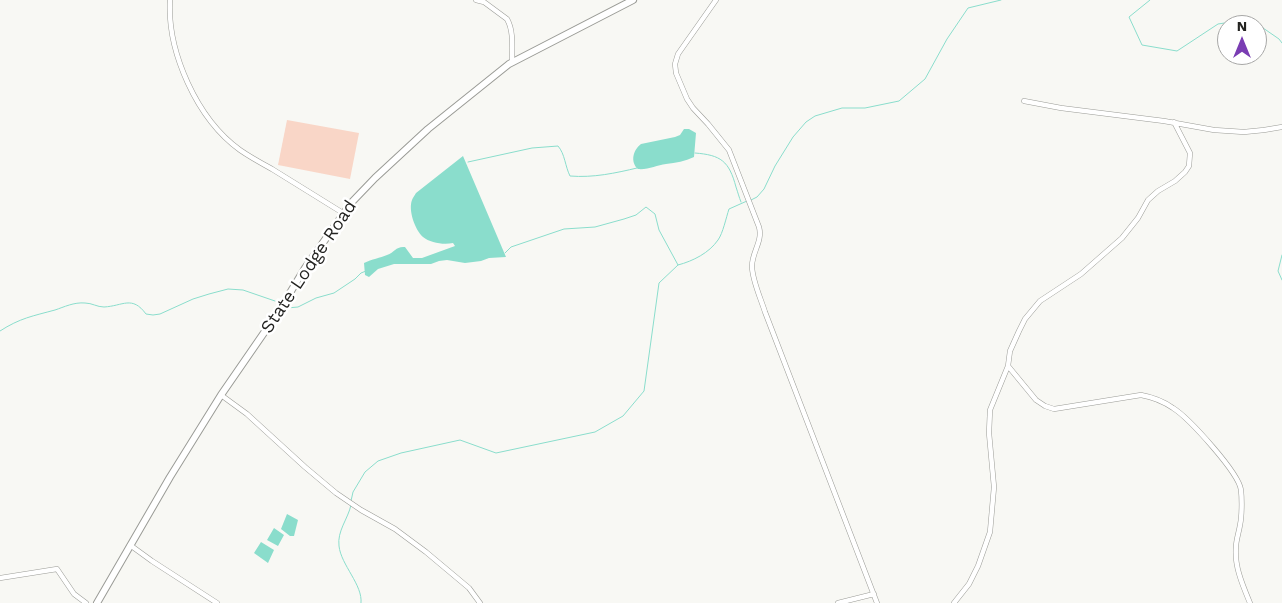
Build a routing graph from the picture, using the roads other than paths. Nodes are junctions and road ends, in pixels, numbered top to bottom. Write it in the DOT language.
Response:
graph roads {
  1 [pos="170,0"];
  2 [pos="476,0"];
  3 [pos="633,0"];
  4 [pos="716,0"];
  5 [pos="512,62"];
  6 [pos="1024,101"];
  7 [pos="1174,122"];
  8 [pos="1282,127"];
  9 [pos="343,213"];
  10 [pos="1008,366"];
  11 [pos="222,396"];
  12 [pos="130,544"];
  13 [pos="0,578"];
  14 [pos="874,594"];
  15 [pos="86,603"];
  16 [pos="97,603"];
  17 [pos="217,603"];
  18 [pos="480,603"];
  19 [pos="838,603"];
  20 [pos="877,603"];
  21 [pos="954,603"];
  22 [pos="1250,603"];
  1 -- 9 [label="street"];
  2 -- 5 [label="street"];
  3 -- 5 [label="street, State Lodge Road"];
  4 -- 14 [label="street"];
  5 -- 9 [label="street, State Lodge Road"];
  6 -- 7 [label="street"];
  7 -- 8 [label="street"];
  7 -- 10 [label="street"];
  9 -- 11 [label="street, State Lodge Road"];
  10 -- 21 [label="street"];
  10 -- 22 [label="street"];
  11 -- 12 [label="street, State Lodge Road"];
  11 -- 18 [label="street"];
  12 -- 16 [label="street, State Lodge Road"];
  12 -- 17 [label="street"];
  13 -- 15 [label="street"];
  14 -- 19 [label="street"];
  14 -- 20 [label="street"];
}
